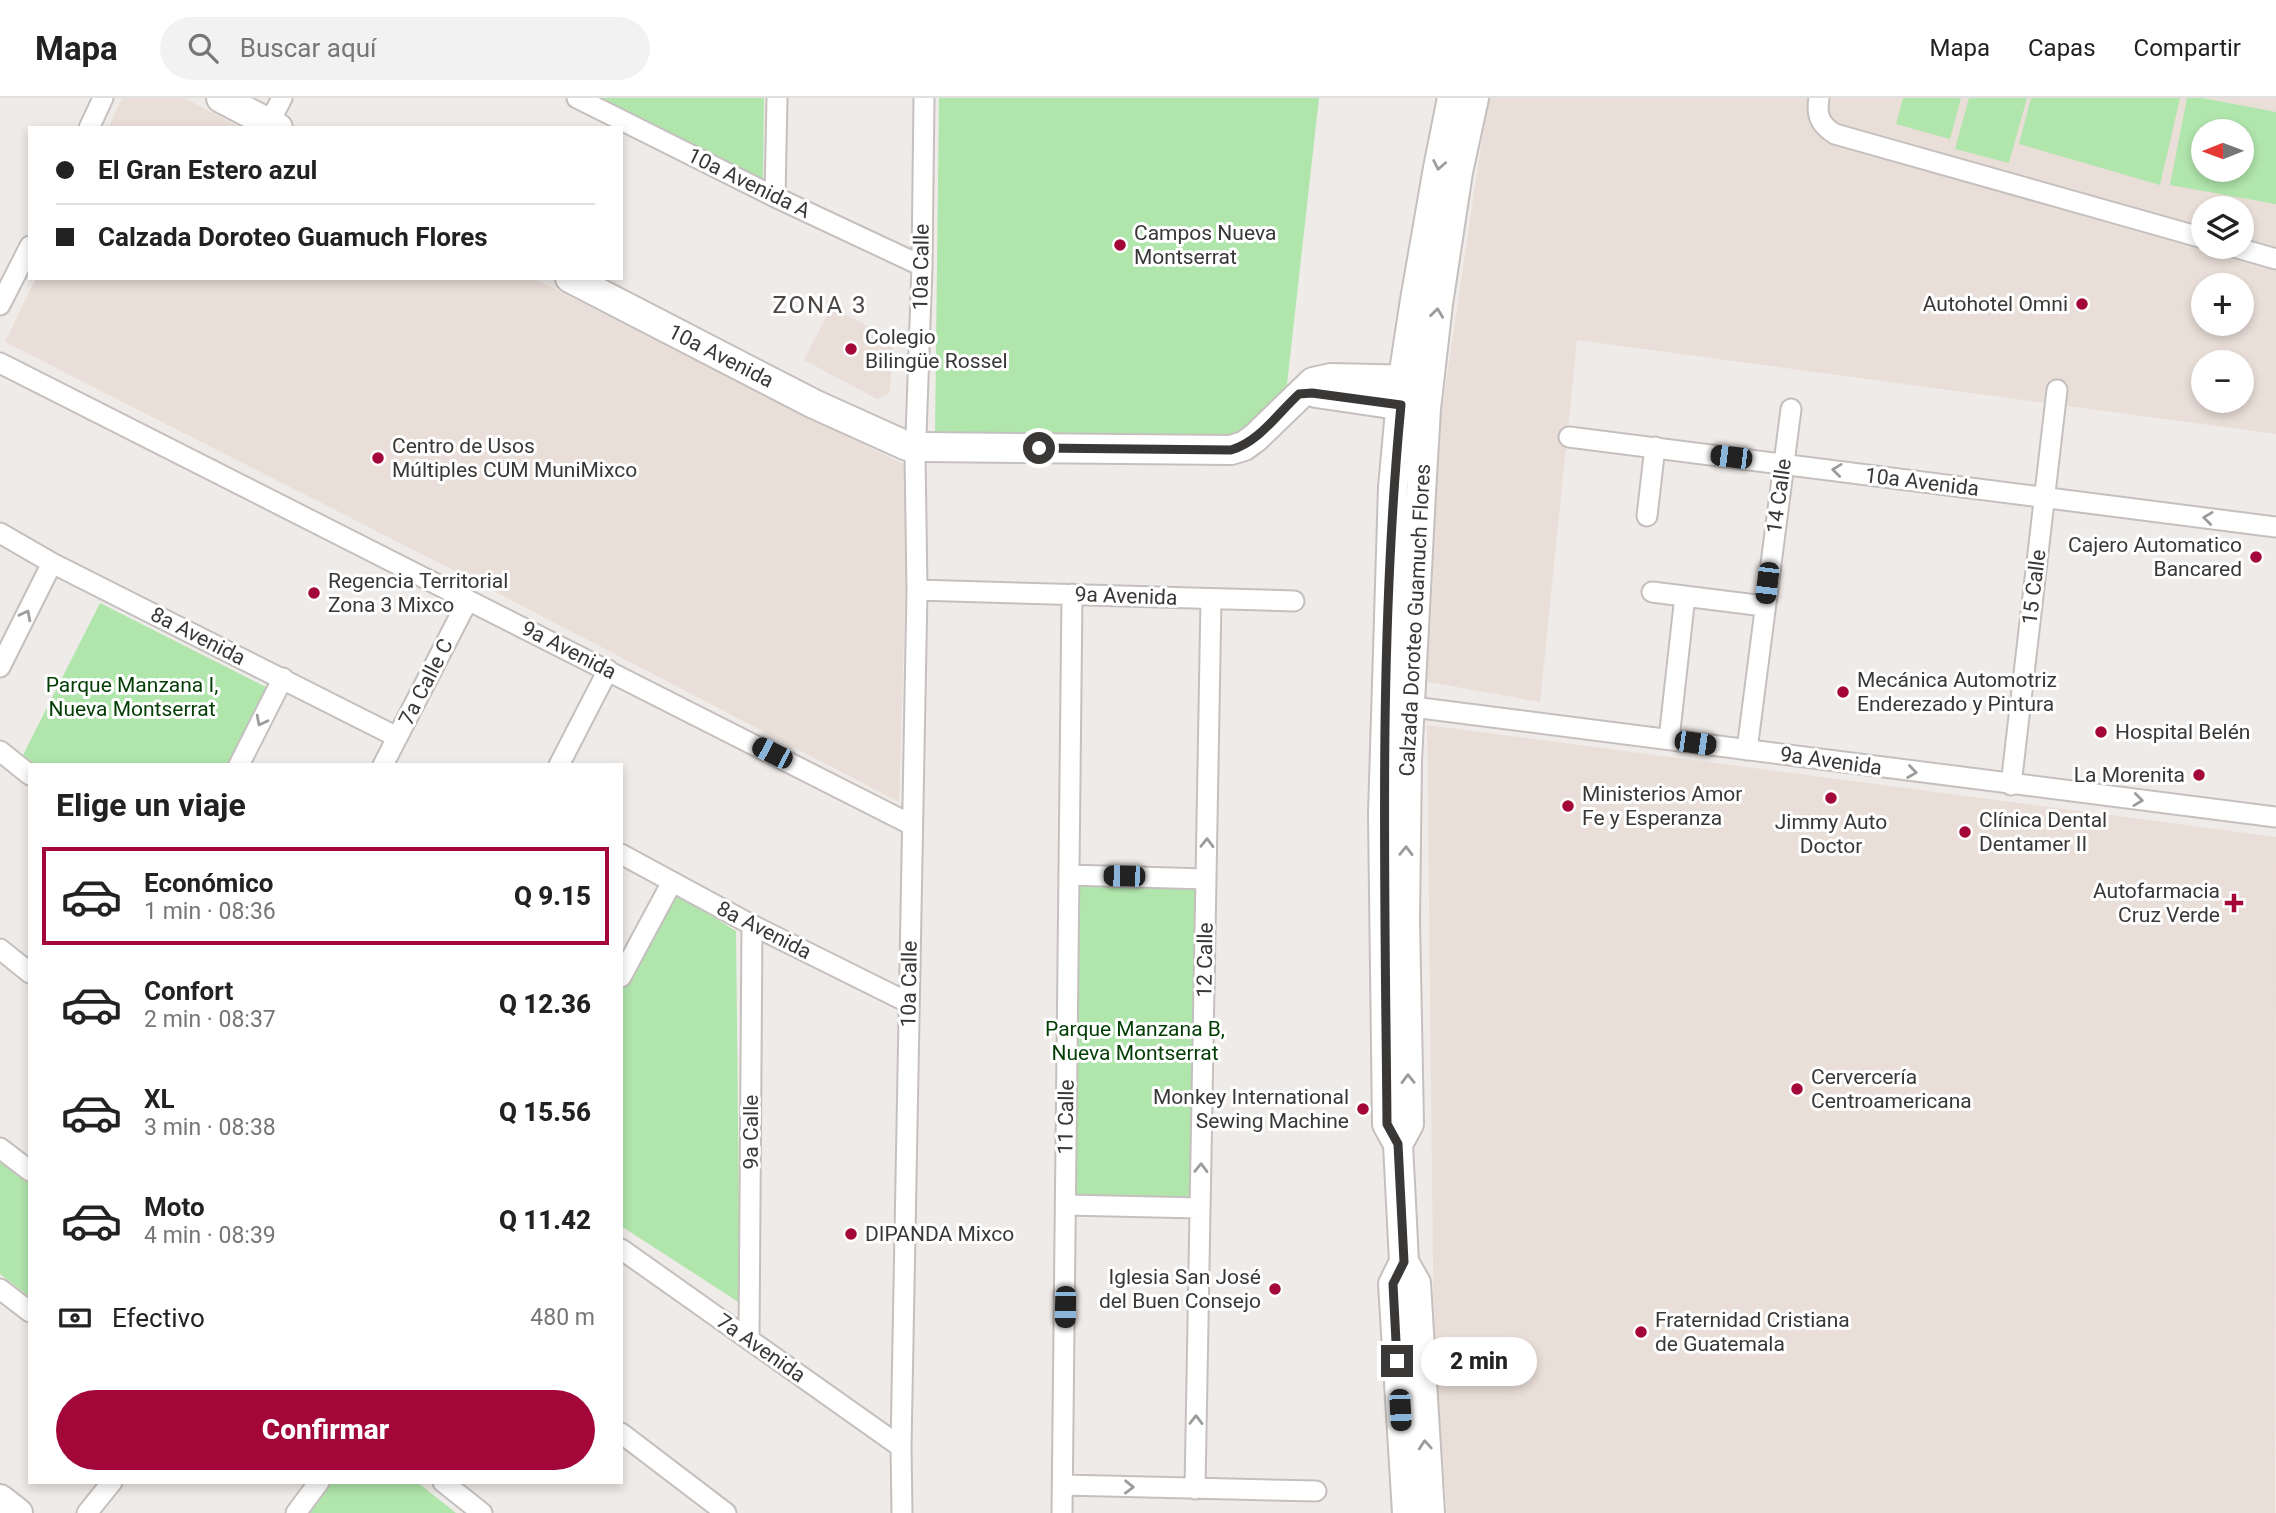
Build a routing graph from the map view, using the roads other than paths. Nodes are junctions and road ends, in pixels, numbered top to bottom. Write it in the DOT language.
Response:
graph roads {
  1 [pos="103,98"];
  2 [pos="221,98"];
  3 [pos="282,98"];
  4 [pos="577,98"];
  5 [pos="777,98"];
  6 [pos="924,98"];
  7 [pos="1452,98"];
  8 [pos="1474,98"];
  9 [pos="1819,98"];
  10 [pos="90,126"];
  11 [pos="274,126"];
  12 [pos="775,197"];
  13 [pos="2191,235"];
  14 [pos="28,250"];
  15 [pos="2254,253"];
  16 [pos="2276,259"];
  17 [pos="922,266"];
  18 [pos="574,280"];
  19 [pos="0,305"];
  20 [pos="0,363"];
  21 [pos="2057,390"];
  22 [pos="1415,393"];
  23 [pos="1791,409"];
  24 [pos="1569,437"];
  25 [pos="914,444"];
  26 [pos="1655,447"];
  27 [pos="1783,464"];
  28 [pos="2044,497"];
  29 [pos="1647,516"];
  30 [pos="2276,527"];
  31 [pos="0,533"];
  32 [pos="52,563"];
  33 [pos="917,590"];
  34 [pos="1652,592"];
  35 [pos="1072,594"];
  36 [pos="1685,596"];
  37 [pos="1211,598"];
  38 [pos="468,600"];
  39 [pos="1294,601"];
  40 [pos="1764,607"];
  41 [pos="0,667"];
  42 [pos="608,670"];
  43 [pos="283,678"];
  44 [pos="1398,705"];
  45 [pos="397,737"];
  46 [pos="1669,739"];
  47 [pos="1747,750"];
  48 [pos="0,751"];
  49 [pos="240,763"];
  50 [pos="384,763"];
  51 [pos="560,763"];
  52 [pos="28,773"];
  53 [pos="2011,785"];
  54 [pos="2276,817"];
  55 [pos="912,825"];
  56 [pos="623,855"];
  57 [pos="1069,875"];
  58 [pos="1206,878"];
  59 [pos="672,882"];
  60 [pos="752,925"];
  61 [pos="0,949"];
  62 [pos="28,971"];
  63 [pos="623,973"];
  64 [pos="909,1003"];
  65 [pos="0,1148"];
  66 [pos="28,1169"];
  67 [pos="1066,1205"];
  68 [pos="1200,1208"];
  69 [pos="623,1250"];
  70 [pos="1404,1262"];
  71 [pos="0,1289"];
  72 [pos="28,1310"];
  73 [pos="750,1340"];
  74 [pos="623,1435"];
  75 [pos="901,1447"];
  76 [pos="109,1484"];
  77 [pos="318,1484"];
  78 [pos="446,1484"];
  79 [pos="1063,1485"];
  80 [pos="1195,1489"];
  81 [pos="1316,1492"];
  82 [pos="0,1499"];
  83 [pos="18,1513"];
  84 [pos="87,1513"];
  85 [pos="296,1513"];
  86 [pos="482,1513"];
  87 [pos="726,1513"];
  88 [pos="902,1513"];
  89 [pos="1062,1513"];
  90 [pos="1407,1513"];
  91 [pos="1430,1513"];
  1 -- 10 [label="street"];
  2 -- 11 [label="main road"];
  3 -- 11 [label="street"];
  4 -- 12 [label="street, 10a Avenida A"];
  5 -- 12 [label="street"];
  6 -- 17 [label="street, 10a Calle"];
  7 -- 22 [label="main road, Calzada Doroteo Guamuch Flores, one-way"];
  22 -- 8 [label="main road, Calzada Doroteo Guamuch Flores, one-way"];
  9 -- 13 [label="street"];
  12 -- 17 [label="street, 10a Avenida A"];
  14 -- 19 [label="street"];
  15 -- 16 [label="street"];
  17 -- 25 [label="street, 10a Calle"];
  18 -- 25 [label="main road, 10a Avenida"];
  20 -- 38 [label="street, 9a Avenida"];
  21 -- 28 [label="street, 15 Calle"];
  22 -- 25 [label="main road, 10a Avenida"];
  22 -- 44 [label="main road, Calzada Doroteo Guamuch Flores"];
  23 -- 27 [label="street, 14 Calle"];
  24 -- 26 [label="street, 10a Avenida"];
  25 -- 33 [label="street, 10a Calle"];
  26 -- 27 [label="street, 10a Avenida"];
  26 -- 29 [label="street"];
  28 -- 27 [label="street, 10a Avenida, one-way"];
  27 -- 40 [label="street, 14 Calle"];
  30 -- 28 [label="street, 10a Avenida, one-way"];
  28 -- 53 [label="street, 15 Calle"];
  31 -- 32 [label="street, 8a Avenida"];
  41 -- 32 [label="street, one-way"];
  32 -- 43 [label="street, 8a Avenida"];
  33 -- 35 [label="street, 9a Avenida"];
  33 -- 55 [label="street, 10a Calle"];
  34 -- 36 [label="street"];
  35 -- 37 [label="street, 9a Avenida"];
  35 -- 57 [label="street, 11 Calle"];
  36 -- 40 [label="street"];
  36 -- 46 [label="street"];
  37 -- 39 [label="street, 9a Avenida"];
  58 -- 37 [label="street, 12 Calle, one-way"];
  38 -- 42 [label="street, 9a Avenida"];
  38 -- 45 [label="street, 7a Calle C"];
  40 -- 47 [label="street, 14 Calle"];
  42 -- 51 [label="street"];
  42 -- 55 [label="street, 9a Avenida"];
  43 -- 45 [label="street, 8a Avenida"];
  43 -- 49 [label="street, one-way"];
  44 -- 46 [label="street, 9a Avenida"];
  44 -- 70 [label="main road, Calzada Doroteo Guamuch Flores"];
  45 -- 50 [label="street, 7a Calle C"];
  46 -- 47 [label="street, 9a Avenida"];
  47 -- 53 [label="street, 9a Avenida, one-way"];
  48 -- 52 [label="street"];
  53 -- 54 [label="street, 9a Avenida, one-way"];
  55 -- 64 [label="street, 10a Calle"];
  56 -- 59 [label="street, 8a Avenida"];
  57 -- 58 [label="street"];
  57 -- 67 [label="street, 11 Calle"];
  68 -- 58 [label="street, 12 Calle, one-way"];
  59 -- 60 [label="street, 8a Avenida"];
  59 -- 63 [label="street"];
  60 -- 64 [label="street, 8a Avenida"];
  60 -- 73 [label="street, 9a Calle"];
  61 -- 62 [label="street"];
  64 -- 75 [label="street, 10a Calle"];
  65 -- 66 [label="street"];
  67 -- 68 [label="street"];
  67 -- 79 [label="street, 11 Calle"];
  80 -- 68 [label="street, 12 Calle, one-way"];
  69 -- 73 [label="street, 7a Avenida"];
  70 -- 90 [label="main road, Calzada Doroteo Guamuch Flores"];
  91 -- 70 [label="main road, Calzada Doroteo Guamuch Flores, one-way"];
  71 -- 72 [label="street"];
  73 -- 75 [label="street, 7a Avenida"];
  74 -- 87 [label="street"];
  75 -- 88 [label="street, 10a Calle"];
  76 -- 84 [label="street"];
  77 -- 85 [label="street"];
  78 -- 86 [label="street"];
  79 -- 80 [label="street, one-way"];
  79 -- 89 [label="street, 11 Calle"];
  80 -- 81 [label="street"];
  82 -- 83 [label="main road"];
}
